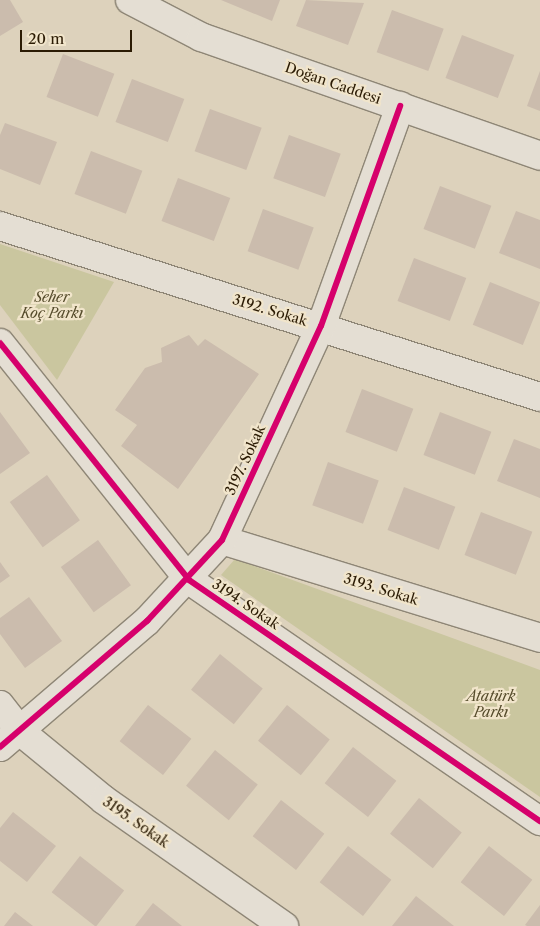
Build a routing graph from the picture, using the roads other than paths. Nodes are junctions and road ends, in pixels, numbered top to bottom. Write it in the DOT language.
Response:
graph roads {
  1 [pos="130,0"];
  2 [pos="400,106"];
  3 [pos="540,156"];
  4 [pos="0,226"];
  5 [pos="321,326"];
  6 [pos="0,342"];
  7 [pos="540,397"];
  8 [pos="222,540"];
  9 [pos="189,580"];
  10 [pos="540,638"];
  11 [pos="0,705"];
  12 [pos="11,739"];
  13 [pos="540,821"];
  14 [pos="284,926"];
  1 -- 2 [label="street, Doğan Caddesi"];
  2 -- 3 [label="street, Doğan Caddesi"];
  2 -- 5 [label="street, 3197. Sokak"];
  4 -- 5 [label="street, 3192. Sokak"];
  5 -- 7 [label="street, 3192. Sokak"];
  5 -- 8 [label="street, 3197. Sokak"];
  6 -- 9 [label="street, 3194. Sokak"];
  8 -- 9 [label="street, 3197. Sokak"];
  8 -- 10 [label="street, 3193. Sokak"];
  9 -- 12 [label="street, 3197. Sokak"];
  9 -- 13 [label="street, 3194. Sokak"];
  11 -- 12 [label="street, 3195. Sokak"];
  12 -- 14 [label="street, 3195. Sokak"];
}
